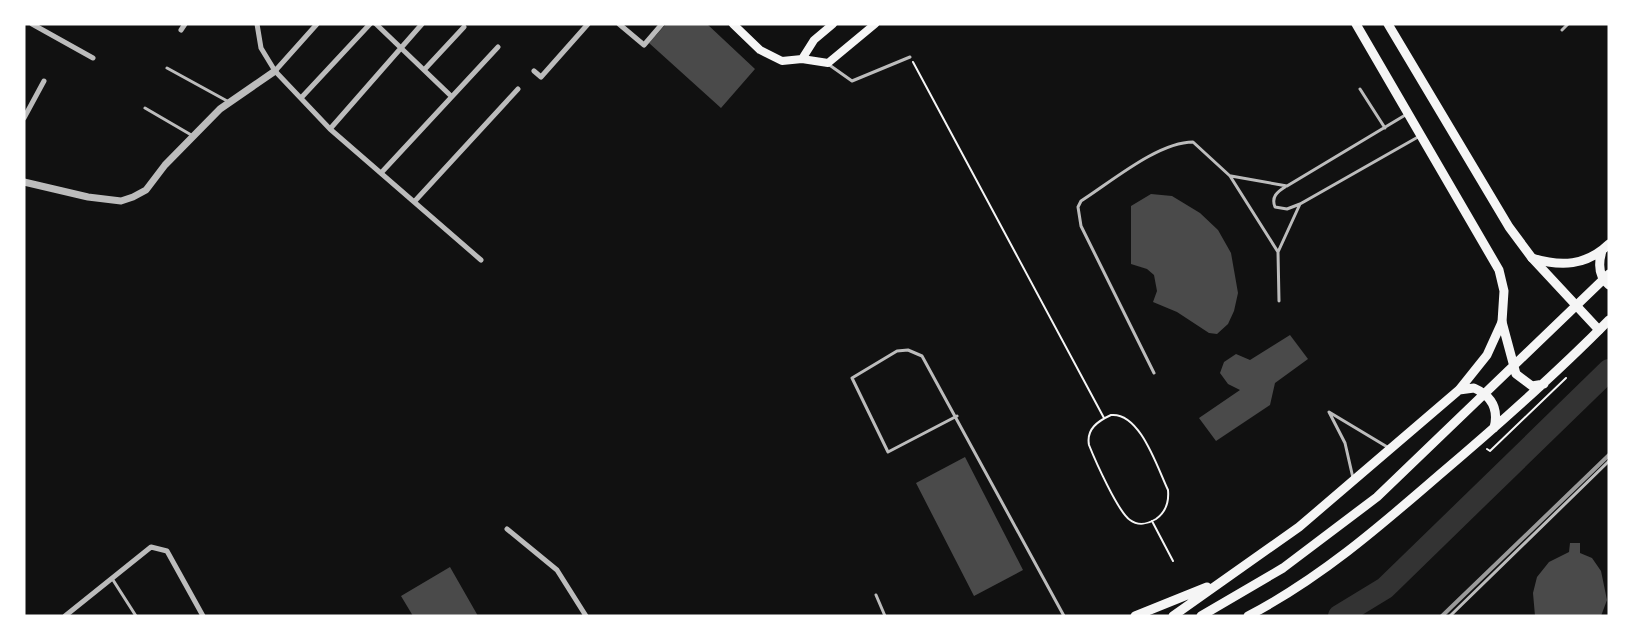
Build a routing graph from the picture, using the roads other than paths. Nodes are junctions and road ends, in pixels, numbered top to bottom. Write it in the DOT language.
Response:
graph roads {
  1 [pos="32,24"];
  2 [pos="185,24"];
  3 [pos="257,24"];
  4 [pos="317,24"];
  5 [pos="370,24"];
  6 [pos="376,24"];
  7 [pos="422,24"];
  8 [pos="588,24"];
  9 [pos="619,24"];
  10 [pos="662,24"];
  11 [pos="732,24"];
  12 [pos="833,24"];
  13 [pos="875,24"];
  14 [pos="1356,24"];
  15 [pos="1388,24"];
  16 [pos="1568,24"];
  17 [pos="464,27"];
  18 [pos="181,30"];
  19 [pos="1562,30"];
  20 [pos="400,47"];
  21 [pos="498,47"];
  22 [pos="910,57"];
  23 [pos="93,58"];
  24 [pos="802,59"];
  25 [pos="827,63"];
  26 [pos="167,68"];
  27 [pos="423,70"];
  28 [pos="275,71"];
  29 [pos="534,71"];
  30 [pos="44,81"];
  31 [pos="1360,88"];
  32 [pos="518,89"];
  33 [pos="451,96"];
  34 [pos="301,98"];
  35 [pos="230,103"];
  36 [pos="145,108"];
  37 [pos="1409,113"];
  38 [pos="24,118"];
  39 [pos="1384,128"];
  40 [pos="330,129"];
  41 [pos="1422,135"];
  42 [pos="193,136"];
  43 [pos="381,173"];
  44 [pos="1230,176"];
  45 [pos="24,182"];
  46 [pos="1287,186"];
  47 [pos="414,202"];
  48 [pos="1300,204"];
  49 [pos="1605,247"];
  50 [pos="1278,252"];
  51 [pos="1532,258"];
  52 [pos="481,260"];
  53 [pos="1609,274"];
  54 [pos="1609,285"];
  55 [pos="1279,301"];
  56 [pos="1609,320"];
  57 [pos="1502,322"];
  58 [pos="1599,330"];
  59 [pos="1155,373"];
  60 [pos="1544,384"];
  61 [pos="1459,390"];
  62 [pos="957,416"];
  63 [pos="1494,429"];
  64 [pos="1390,448"];
  65 [pos="1609,461"];
  66 [pos="1353,480"];
  67 [pos="507,529"];
  68 [pos="113,580"];
  69 [pos="1220,582"];
  70 [pos="876,595"];
  71 [pos="65,616"];
  72 [pos="136,616"];
  73 [pos="203,616"];
  74 [pos="586,616"];
  75 [pos="885,616"];
  76 [pos="1064,616"];
  77 [pos="1135,616"];
  78 [pos="1173,616"];
  79 [pos="1201,616"];
  80 [pos="1248,616"];
  81 [pos="1450,616"];
  1 -- 23 [label="street"];
  2 -- 18 [label="street"];
  3 -- 28 [label="street"];
  4 -- 28 [label="street"];
  5 -- 34 [label="street"];
  6 -- 20 [label="street"];
  7 -- 20 [label="street"];
  8 -- 29 [label="street"];
  9 -- 10 [label="street"];
  11 -- 24 [label="main road"];
  12 -- 24 [label="main road"];
  13 -- 25 [label="main road"];
  14 -- 37 [label="main road"];
  15 -- 51 [label="main road"];
  16 -- 19 [label="lane"];
  17 -- 27 [label="street"];
  20 -- 27 [label="street"];
  20 -- 40 [label="street"];
  21 -- 33 [label="street"];
  22 -- 25 [label="lane"];
  24 -- 25 [label="main road"];
  26 -- 35 [label="lane"];
  27 -- 33 [label="street"];
  28 -- 34 [label="street"];
  28 -- 35 [label="street"];
  30 -- 38 [label="street"];
  31 -- 39 [label="lane"];
  32 -- 47 [label="street"];
  33 -- 43 [label="street"];
  34 -- 40 [label="street"];
  35 -- 42 [label="street"];
  36 -- 42 [label="lane"];
  37 -- 39 [label="lane"];
  37 -- 41 [label="main road"];
  39 -- 46 [label="lane"];
  40 -- 43 [label="street"];
  41 -- 48 [label="lane"];
  41 -- 57 [label="main road"];
  42 -- 45 [label="street"];
  43 -- 47 [label="street"];
  44 -- 46 [label="lane"];
  44 -- 50 [label="lane"];
  44 -- 59 [label="lane"];
  46 -- 48 [label="lane"];
  47 -- 52 [label="street"];
  48 -- 50 [label="lane"];
  49 -- 51 [label="main road"];
  49 -- 54 [label="main road"];
  50 -- 55 [label="lane"];
  51 -- 58 [label="main road"];
  53 -- 79 [label="main road"];
  56 -- 58 [label="main road"];
  57 -- 60 [label="main road"];
  57 -- 61 [label="main road"];
  58 -- 60 [label="main road"];
  60 -- 63 [label="main road"];
  61 -- 63 [label="main road"];
  61 -- 64 [label="main road"];
  62 -- 62 [label="lane"];
  62 -- 76 [label="lane"];
  63 -- 80 [label="main road"];
  64 -- 66 [label="main road"];
  64 -- 66 [label="lane"];
  65 -- 81 [label="lane"];
  66 -- 69 [label="main road"];
  67 -- 74 [label="street"];
  68 -- 71 [label="street"];
  68 -- 72 [label="lane"];
  68 -- 73 [label="street"];
  69 -- 77 [label="main road"];
  69 -- 78 [label="main road"];
  70 -- 75 [label="lane"];
}
